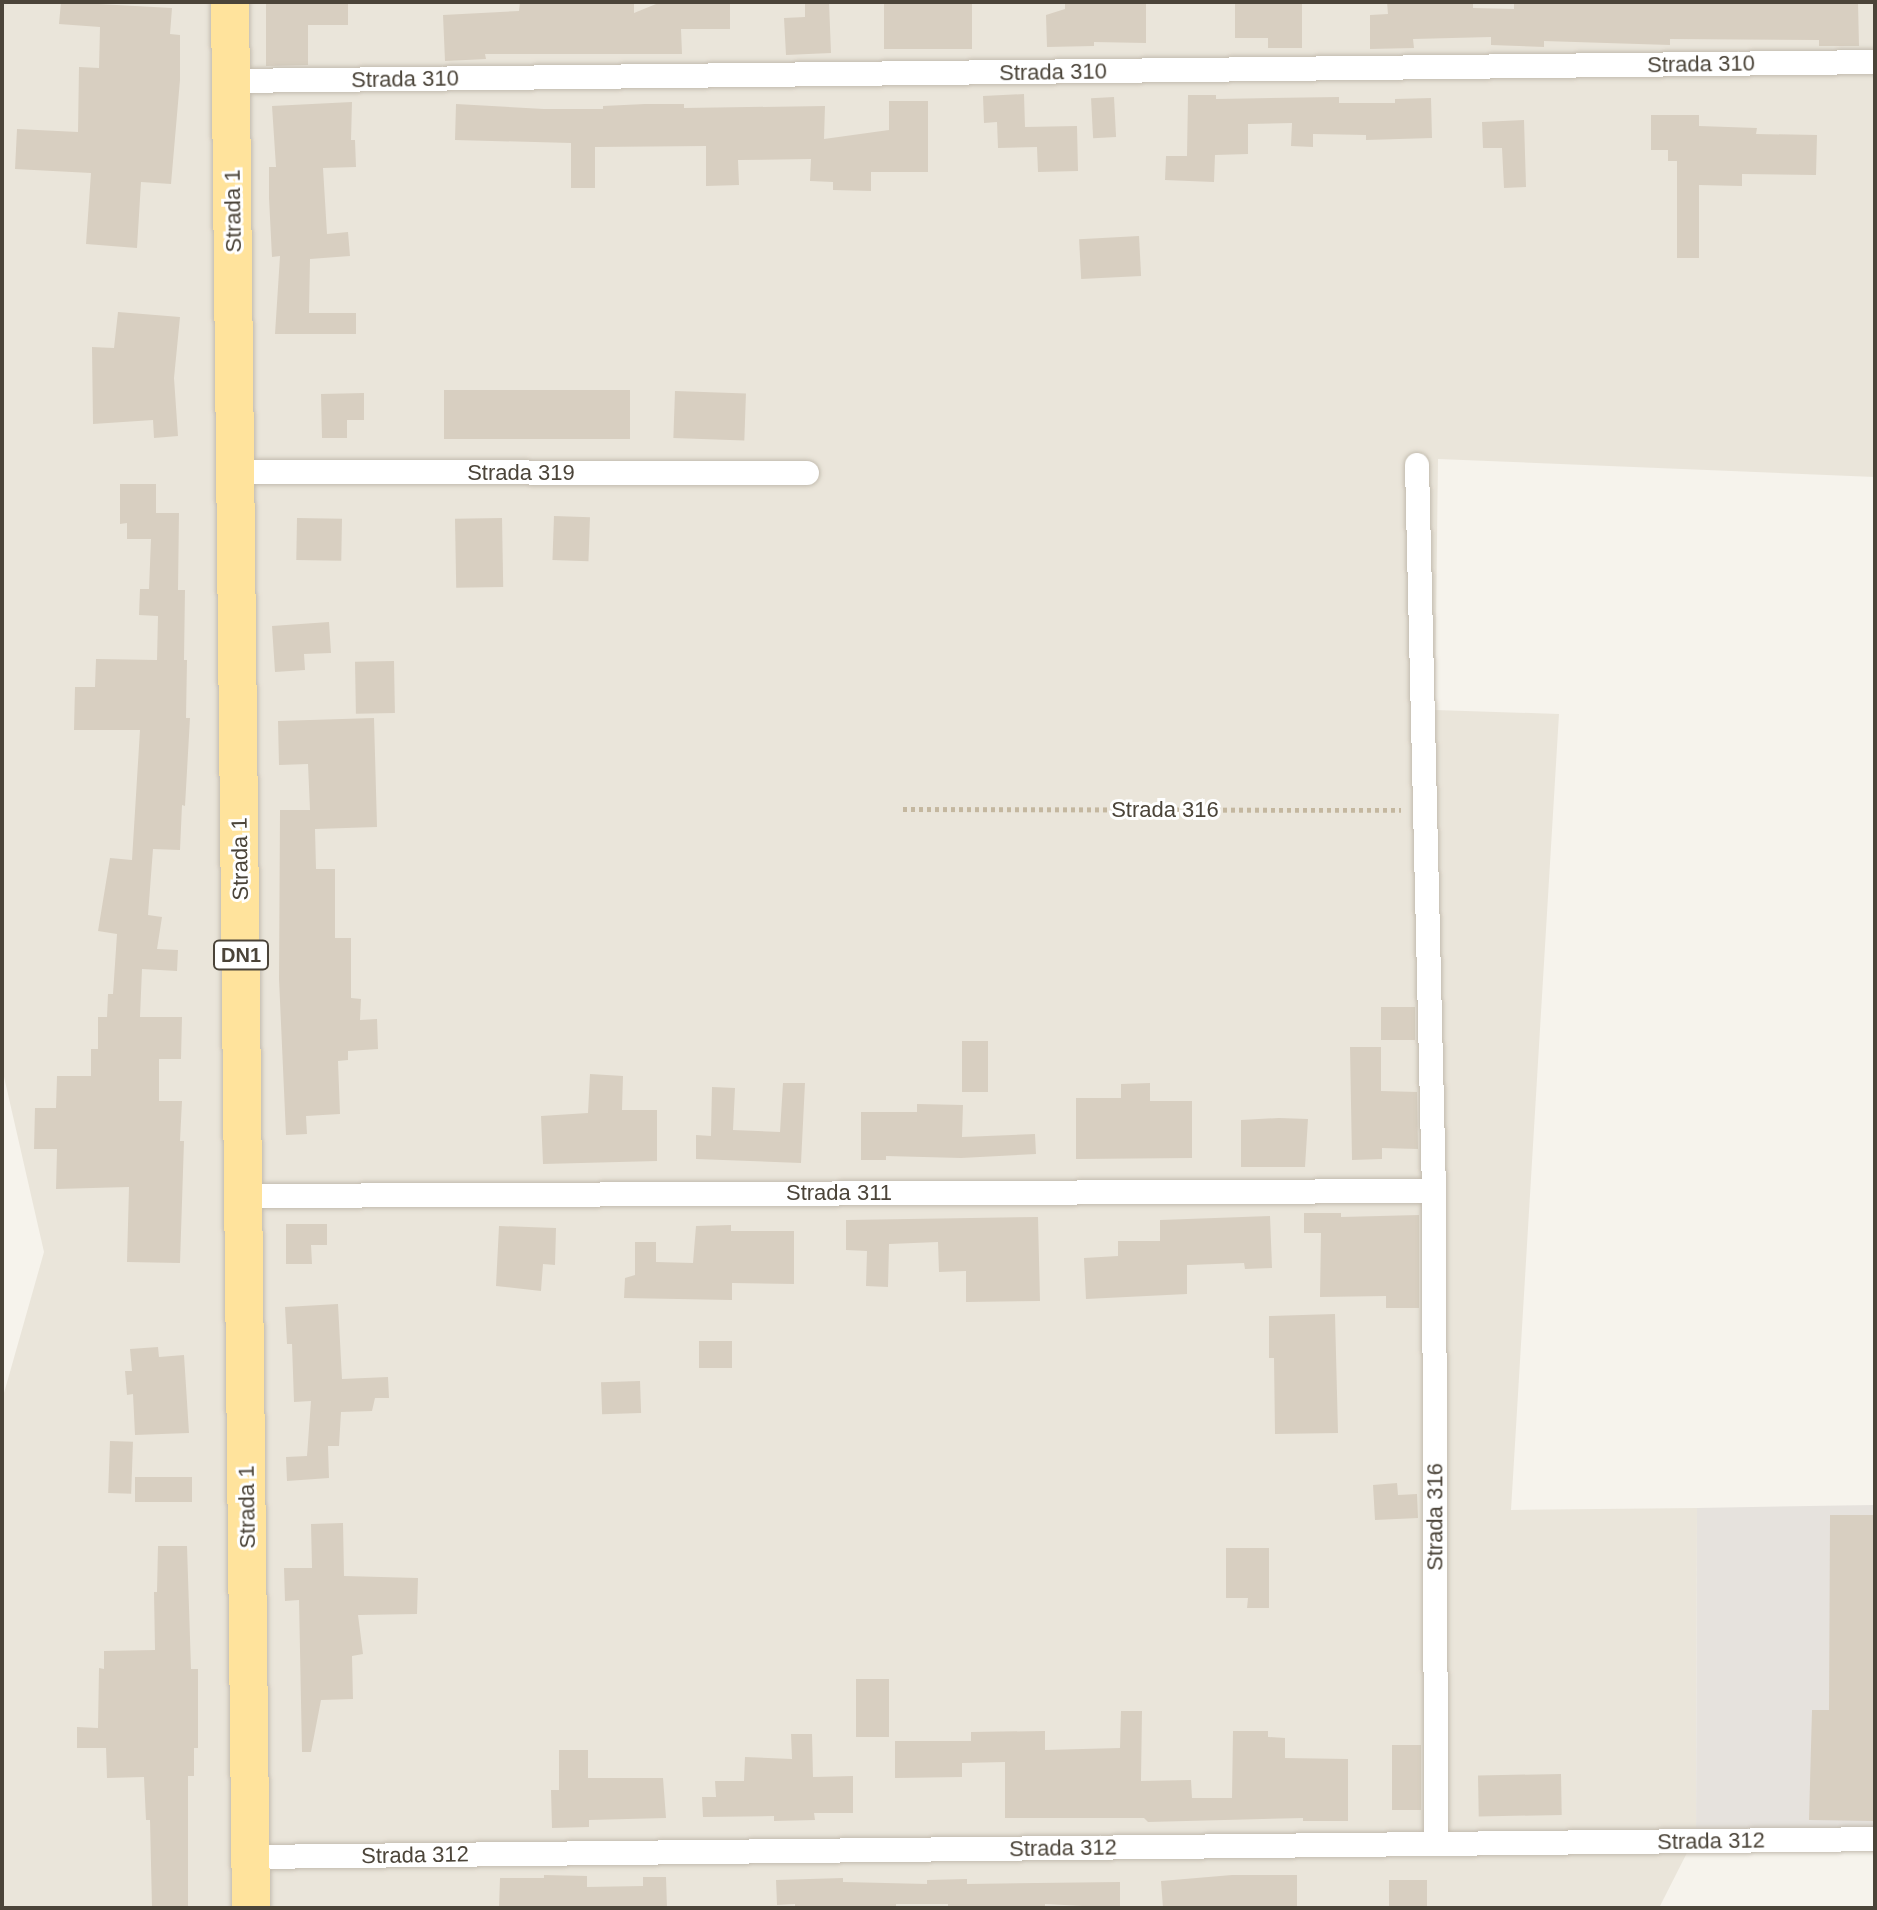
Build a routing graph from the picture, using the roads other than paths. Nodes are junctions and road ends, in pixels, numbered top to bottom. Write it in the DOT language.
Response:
graph roads {
  1 [pos="230,2"];
  2 [pos="1875,62"];
  3 [pos="231,81"];
  4 [pos="1417,465"];
  5 [pos="236,472"];
  6 [pos="807,473"];
  7 [pos="1434,1191"];
  8 [pos="243,1196"];
  9 [pos="1875,1839"];
  10 [pos="1436,1844"];
  11 [pos="250,1857"];
  12 [pos="251,1908"];
  1 -- 3 [label="main road, Strada 1 / DN1"];
  2 -- 3 [label="street, Strada 310"];
  3 -- 5 [label="main road, Strada 1 / DN1"];
  4 -- 7 [label="street, Strada 316"];
  5 -- 6 [label="street, Strada 319"];
  5 -- 8 [label="main road, Strada 1 / DN1"];
  7 -- 8 [label="street, Strada 311"];
  7 -- 10 [label="street, Strada 316"];
  8 -- 11 [label="main road, Strada 1 / DN1"];
  9 -- 10 [label="street, Strada 312"];
  10 -- 11 [label="street, Strada 312"];
  11 -- 12 [label="main road, Strada 1 / DN1"];
}
